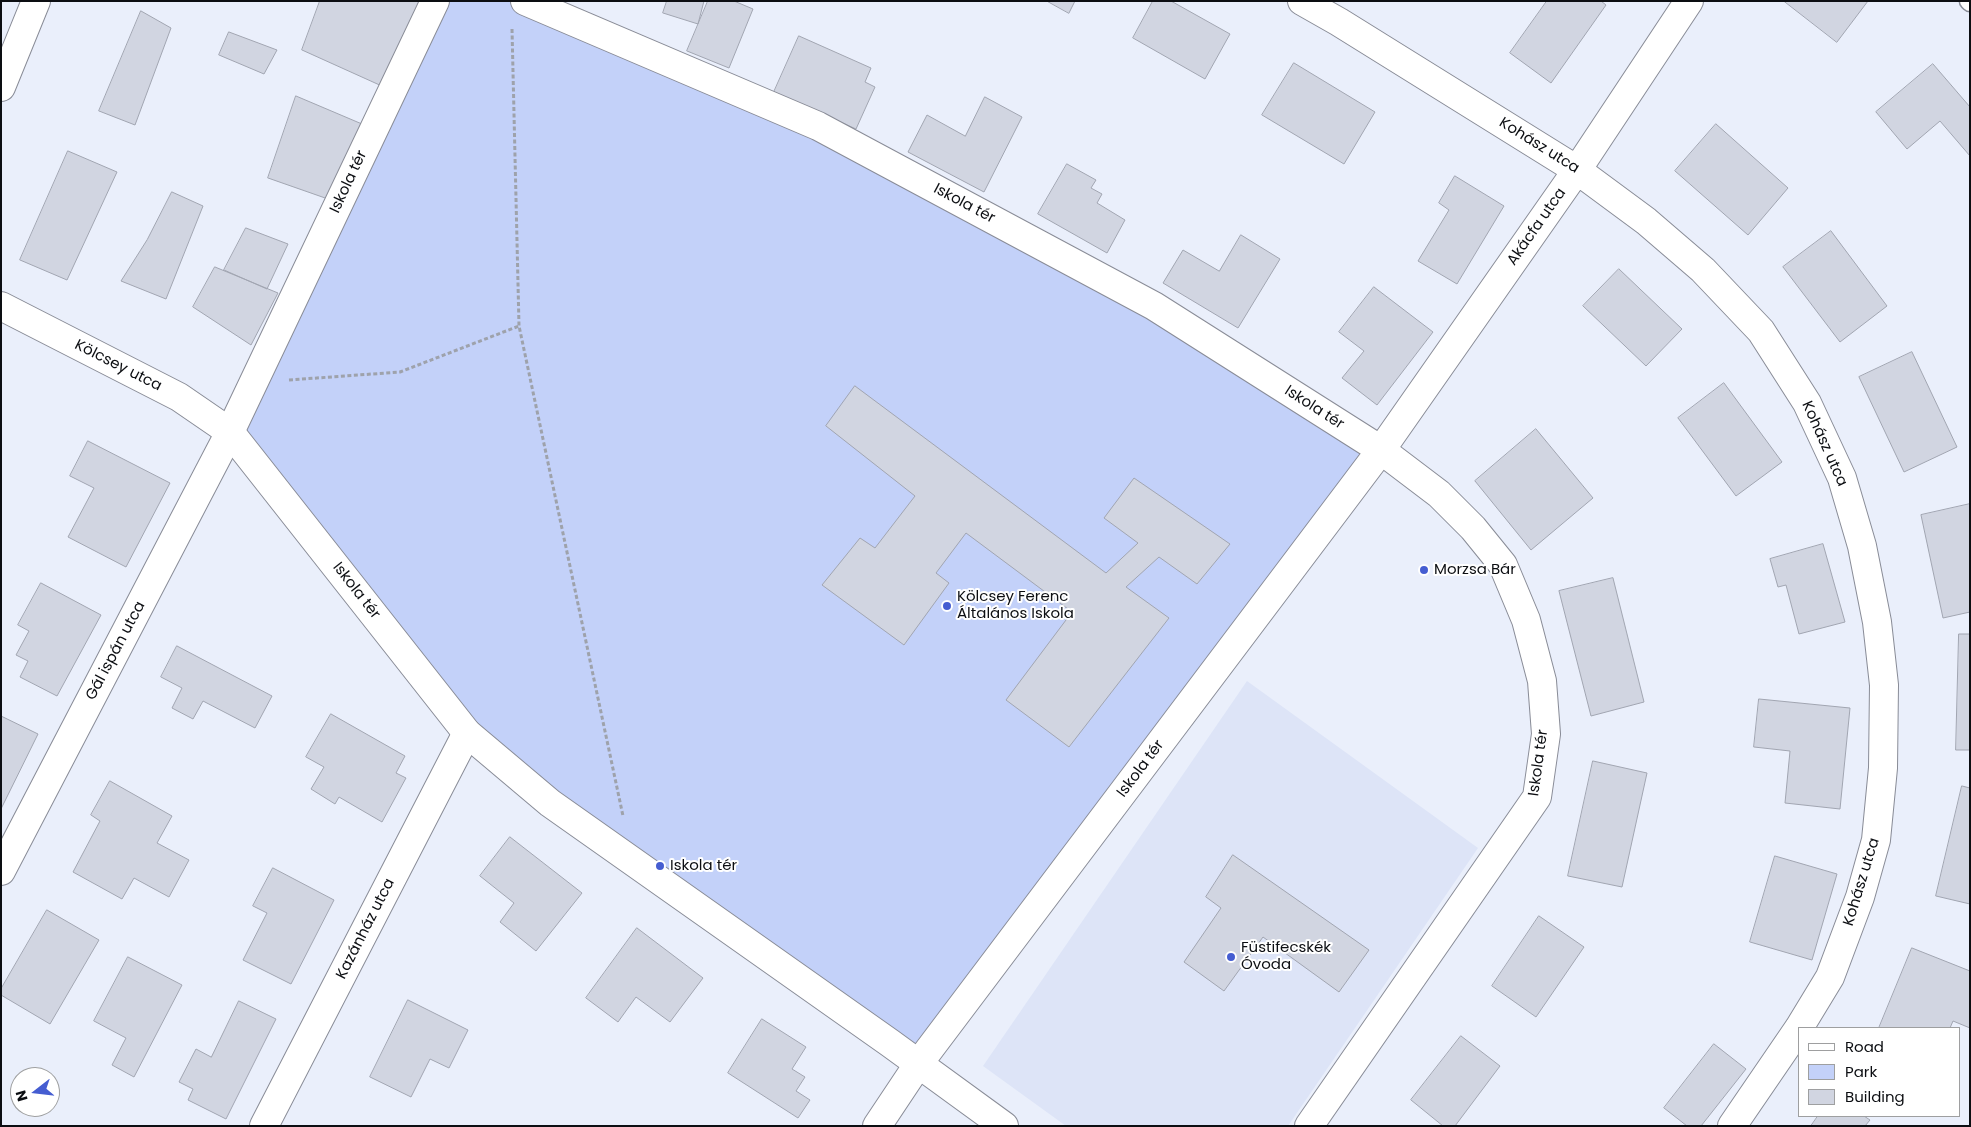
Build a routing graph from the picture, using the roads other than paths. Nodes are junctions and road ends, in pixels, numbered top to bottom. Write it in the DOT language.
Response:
graph roads {
  1 [pos="36,1"];
  2 [pos="435,1"];
  3 [pos="1302,1"];
  4 [pos="1689,1"];
  5 [pos="518,11"];
  6 [pos="1,86"];
  7 [pos="1577,170"];
  8 [pos="1,306"];
  9 [pos="230,432"];
  10 [pos="1381,450"];
  11 [pos="467,733"];
  12 [pos="1,871"];
  13 [pos="1800,1027"];
  14 [pos="1798,1029"];
  15 [pos="919,1063"];
  16 [pos="264,1126"];
  17 [pos="877,1126"];
  18 [pos="1004,1126"];
  19 [pos="1309,1126"];
  20 [pos="1732,1126"];
  1 -- 6 [label="street"];
  2 -- 9 [label="street, Iskola tér"];
  3 -- 7 [label="street, Kohász utca"];
  4 -- 7 [label="street, Akácfa utca"];
  5 -- 10 [label="street, Iskola tér"];
  7 -- 10 [label="street, Akácfa utca"];
  7 -- 13 [label="street, Kohász utca"];
  8 -- 9 [label="street, Kölcsey utca"];
  9 -- 11 [label="street, Iskola tér"];
  9 -- 12 [label="street, Gál ispán utca"];
  10 -- 15 [label="street, Iskola tér"];
  10 -- 19 [label="street, Iskola tér"];
  11 -- 15 [label="street, Iskola tér"];
  11 -- 16 [label="street, Kazánház utca"];
  14 -- 20 [label="street, Kohász utca"];
  15 -- 17 [label="street"];
  15 -- 18 [label="street, Iskola tér"];
}
